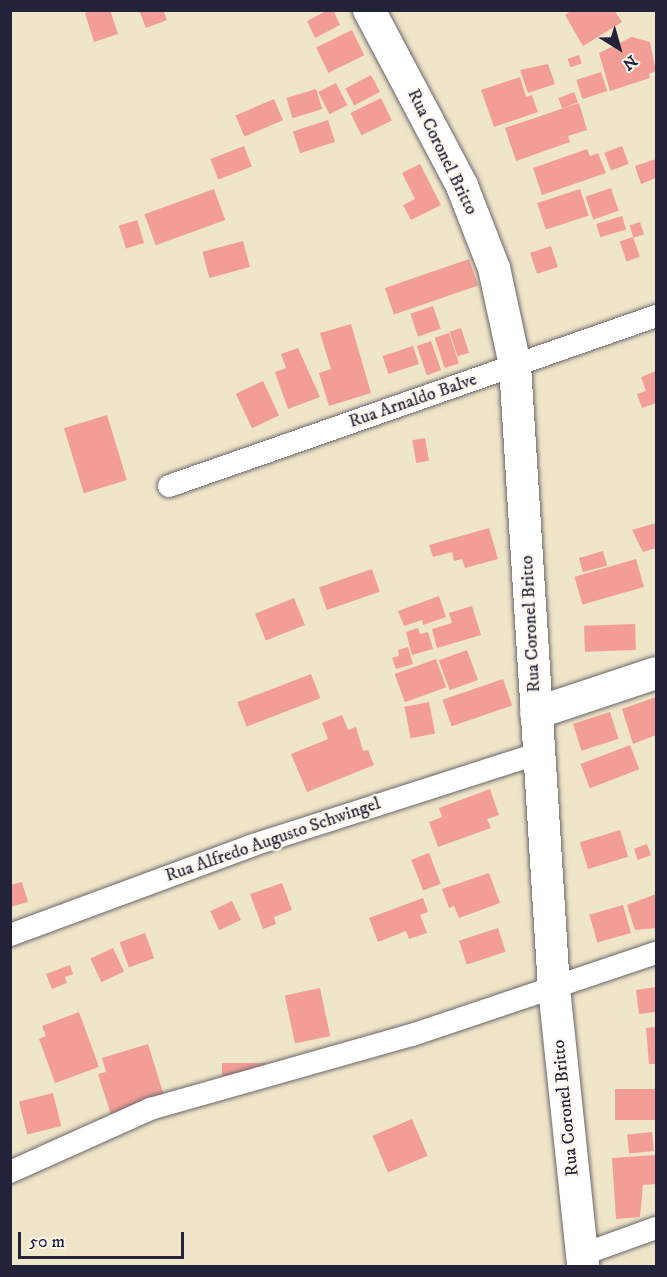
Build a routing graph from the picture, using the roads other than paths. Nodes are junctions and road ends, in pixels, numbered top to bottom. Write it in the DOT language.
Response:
graph roads {
  1 [pos="369,10"];
  2 [pos="657,316"];
  3 [pos="515,365"];
  4 [pos="169,486"];
  5 [pos="657,673"];
  6 [pos="536,713"];
  7 [pos="540,753"];
  8 [pos="10,935"];
  9 [pos="657,953"];
  10 [pos="554,988"];
  11 [pos="10,1172"];
  12 [pos="657,1228"];
  13 [pos="582,1261"];
  1 -- 3 [label="main road, Rua Coronel Britto"];
  2 -- 3 [label="street, Rua Arnaldo Balve"];
  3 -- 4 [label="street, Rua Arnaldo Balve"];
  3 -- 6 [label="main road, Rua Coronel Britto"];
  5 -- 6 [label="main road"];
  6 -- 7 [label="main road, Rua Coronel Britto"];
  7 -- 8 [label="street, Rua Alfredo Augusto Schwingel"];
  7 -- 10 [label="main road, Rua Coronel Britto"];
  9 -- 10 [label="street"];
  10 -- 11 [label="street"];
  10 -- 13 [label="main road, Rua Coronel Britto"];
  12 -- 13 [label="street"];
}
